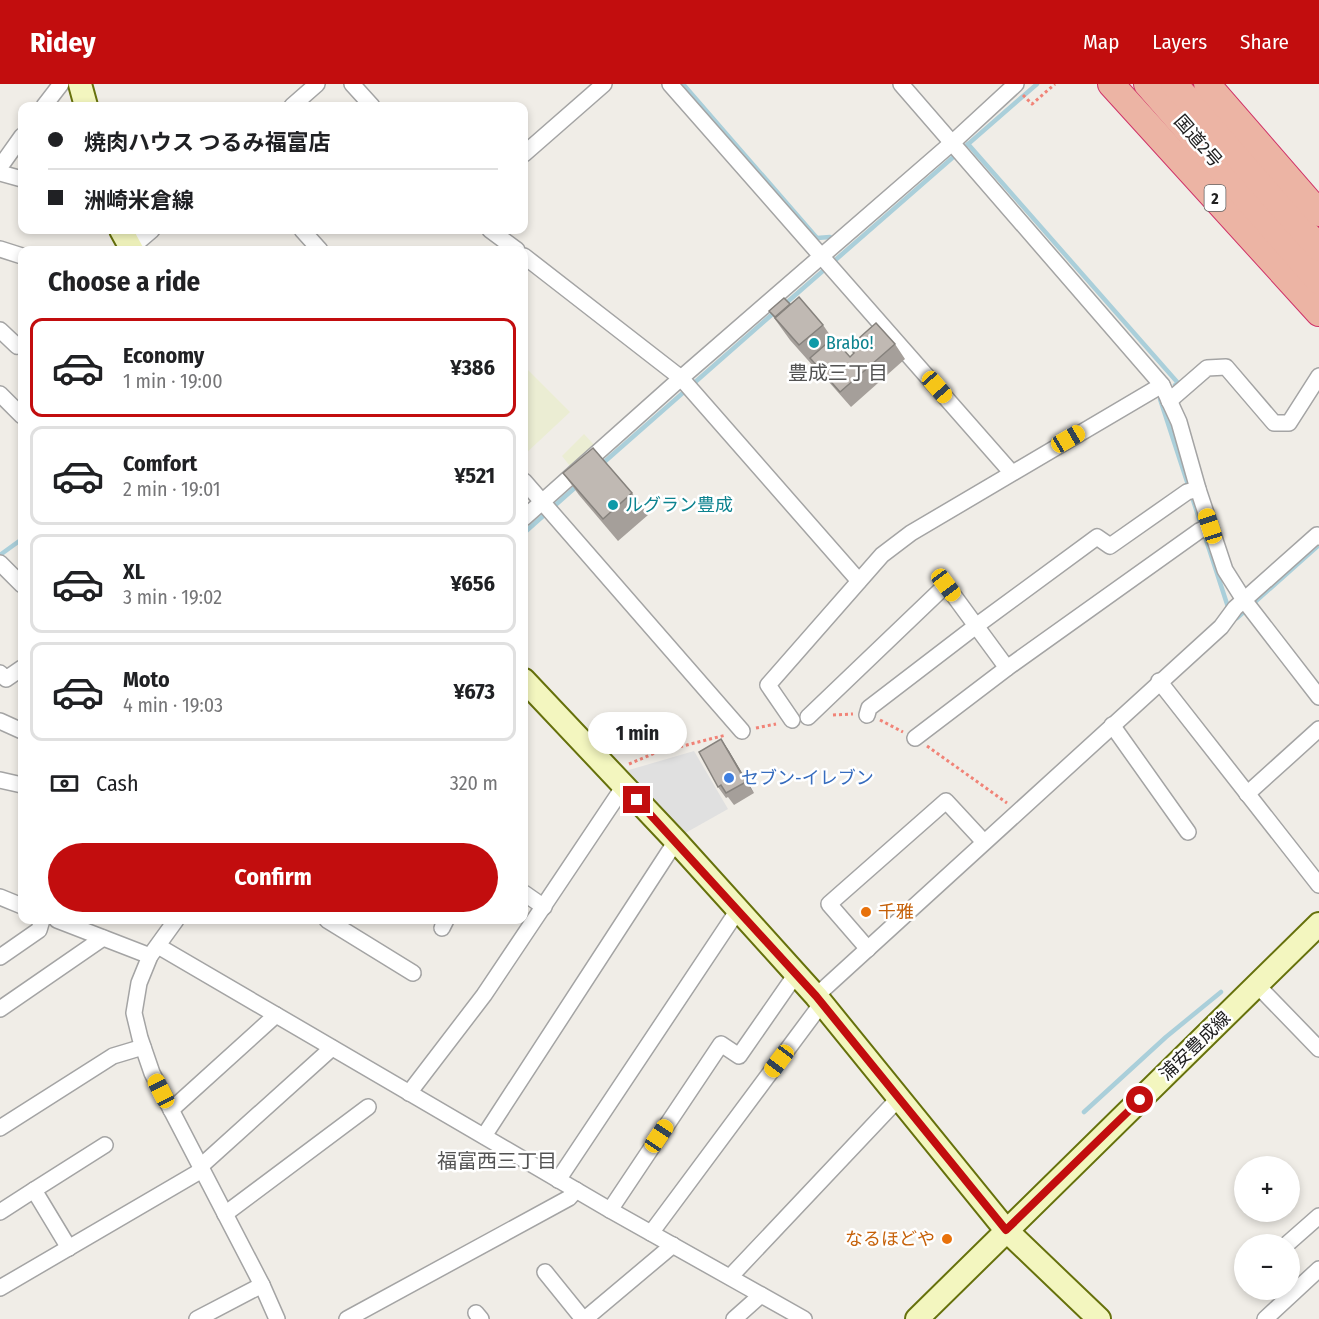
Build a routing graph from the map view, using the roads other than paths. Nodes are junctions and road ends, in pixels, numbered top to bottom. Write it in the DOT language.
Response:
graph roads {
  1 [pos="61,84"];
  2 [pos="80,84"];
  3 [pos="317,84"];
  4 [pos="352,84"];
  5 [pos="604,84"];
  6 [pos="670,84"];
  7 [pos="901,84"];
  8 [pos="1016,84"];
  9 [pos="1111,84"];
  10 [pos="1128,84"];
  11 [pos="1147,84"];
  12 [pos="1174,84"];
  13 [pos="1208,84"];
  14 [pos="47,102"];
  15 [pos="85,102"];
  16 [pos="297,102"];
  17 [pos="368,102"];
  18 [pos="18,142"];
  19 [pos="958,148"];
  20 [pos="528,150"];
  21 [pos="0,167"];
  22 [pos="0,173"];
  23 [pos="18,178"];
  24 [pos="1261,213"];
  25 [pos="1319,213"];
  26 [pos="145,234"];
  27 [pos="306,234"];
  28 [pos="495,234"];
  29 [pos="128,243"];
  30 [pos="316,246"];
  31 [pos="512,246"];
  32 [pos="1319,248"];
  33 [pos="0,249"];
  34 [pos="830,254"];
  35 [pos="18,255"];
  36 [pos="528,259"];
  37 [pos="1319,281"];
  38 [pos="1319,313"];
  39 [pos="0,330"];
  40 [pos="18,345"];
  41 [pos="1319,376"];
  42 [pos="686,384"];
  43 [pos="1162,385"];
  44 [pos="0,394"];
  45 [pos="1169,401"];
  46 [pos="18,412"];
  47 [pos="1011,472"];
  48 [pos="528,486"];
  49 [pos="1192,491"];
  50 [pos="547,508"];
  51 [pos="528,516"];
  52 [pos="1205,528"];
  53 [pos="1319,537"];
  54 [pos="0,563"];
  55 [pos="18,581"];
  56 [pos="859,581"];
  57 [pos="1242,607"];
  58 [pos="975,626"];
  59 [pos="1007,668"];
  60 [pos="18,671"];
  61 [pos="0,673"];
  62 [pos="1159,681"];
  63 [pos="528,684"];
  64 [pos="1319,697"];
  65 [pos="867,715"];
  66 [pos="808,717"];
  67 [pos="792,720"];
  68 [pos="0,721"];
  69 [pos="1112,725"];
  70 [pos="18,729"];
  71 [pos="1319,729"];
  72 [pos="742,731"];
  73 [pos="915,738"];
  74 [pos="617,779"];
  75 [pos="0,780"];
  76 [pos="18,784"];
  77 [pos="1247,794"];
  78 [pos="1188,832"];
  79 [pos="676,841"];
  80 [pos="984,842"];
  81 [pos="1319,885"];
  82 [pos="528,896"];
  83 [pos="0,897"];
  84 [pos="18,904"];
  85 [pos="544,907"];
  86 [pos="738,910"];
  87 [pos="41,924"];
  88 [pos="67,924"];
  89 [pos="173,924"];
  90 [pos="333,924"];
  91 [pos="1319,924"];
  92 [pos="104,938"];
  93 [pos="868,949"];
  94 [pos="154,951"];
  95 [pos="0,957"];
  96 [pos="413,973"];
  97 [pos="796,974"];
  98 [pos="1257,985"];
  99 [pos="819,1000"];
  100 [pos="0,1009"];
  101 [pos="276,1015"];
  102 [pos="1316,1041"];
  103 [pos="143,1047"];
  104 [pos="332,1048"];
  105 [pos="408,1093"];
  106 [pos="899,1098"];
  107 [pos="369,1107"];
  108 [pos="171,1110"];
  109 [pos="0,1128"];
  110 [pos="484,1136"];
  111 [pos="105,1145"];
  112 [pos="201,1168"];
  113 [pos="558,1179"];
  114 [pos="34,1190"];
  115 [pos="576,1190"];
  116 [pos="610,1210"];
  117 [pos="0,1212"];
  118 [pos="225,1214"];
  119 [pos="1319,1215"];
  120 [pos="1006,1230"];
  121 [pos="651,1233"];
  122 [pos="1298,1234"];
  123 [pos="673,1245"];
  124 [pos="69,1248"];
  125 [pos="1319,1269"];
  126 [pos="545,1272"];
  127 [pos="730,1277"];
  128 [pos="262,1284"];
  129 [pos="0,1288"];
  130 [pos="761,1295"];
  131 [pos="197,1319"];
  132 [pos="277,1319"];
  133 [pos="346,1319"];
  134 [pos="584,1319"];
  135 [pos="734,1319"];
  136 [pos="804,1319"];
  137 [pos="917,1319"];
  138 [pos="1099,1319"];
  139 [pos="1265,1319"];
  1 -- 14 [label="street"];
  2 -- 15 [label="main road"];
  3 -- 16 [label="street"];
  4 -- 17 [label="street"];
  5 -- 20 [label="street"];
  6 -- 34 [label="street"];
  7 -- 19 [label="street"];
  8 -- 19 [label="street"];
  9 -- 38 [label="highway, 2"];
  10 -- 24 [label="highway"];
  11 -- 24 [label="highway, 国道2号 / 2"];
  12 -- 32 [label="highway, 国道2号"];
  13 -- 25 [label="highway"];
  18 -- 21 [label="street"];
  19 -- 34 [label="street"];
  19 -- 43 [label="street"];
  22 -- 23 [label="street"];
  24 -- 37 [label="highway, 国道2号 / 2"];
  26 -- 29 [label="street"];
  27 -- 30 [label="street"];
  28 -- 31 [label="street"];
  33 -- 35 [label="street"];
  34 -- 42 [label="street"];
  34 -- 47 [label="street"];
  36 -- 42 [label="street"];
  39 -- 40 [label="street"];
  41 -- 45 [label="street"];
  42 -- 50 [label="street"];
  42 -- 56 [label="street"];
  43 -- 45 [label="street"];
  43 -- 47 [label="street"];
  44 -- 46 [label="street"];
  45 -- 49 [label="street"];
  47 -- 56 [label="street"];
  48 -- 50 [label="street"];
  49 -- 52 [label="street"];
  49 -- 58 [label="street"];
  50 -- 51 [label="street"];
  50 -- 72 [label="street"];
  52 -- 57 [label="street"];
  52 -- 59 [label="street"];
  53 -- 57 [label="street"];
  54 -- 55 [label="street"];
  56 -- 67 [label="street"];
  57 -- 62 [label="street"];
  57 -- 64 [label="street"];
  58 -- 59 [label="street"];
  58 -- 65 [label="street"];
  58 -- 66 [label="street"];
  59 -- 73 [label="street"];
  60 -- 61 [label="street"];
  62 -- 69 [label="street"];
  62 -- 77 [label="street"];
  63 -- 74 [label="main road"];
  68 -- 70 [label="street"];
  69 -- 78 [label="street"];
  69 -- 80 [label="street"];
  71 -- 77 [label="street"];
  74 -- 79 [label="main road"];
  74 -- 85 [label="street"];
  75 -- 76 [label="street"];
  77 -- 81 [label="street"];
  79 -- 86 [label="main road"];
  79 -- 110 [label="street"];
  80 -- 93 [label="street"];
  80 -- 93 [label="street"];
  82 -- 85 [label="street"];
  83 -- 84 [label="street"];
  85 -- 105 [label="street"];
  86 -- 97 [label="main road"];
  86 -- 113 [label="street"];
  87 -- 95 [label="street"];
  88 -- 92 [label="street"];
  89 -- 94 [label="street"];
  90 -- 96 [label="street"];
  91 -- 98 [label="main road, 浦安豊成線"];
  92 -- 94 [label="street"];
  92 -- 100 [label="street"];
  93 -- 99 [label="street"];
  94 -- 101 [label="street"];
  94 -- 103 [label="street"];
  97 -- 99 [label="main road"];
  97 -- 116 [label="street"];
  98 -- 102 [label="street"];
  98 -- 120 [label="main road, 浦安豊成線"];
  99 -- 106 [label="main road"];
  99 -- 121 [label="street"];
  101 -- 104 [label="street"];
  101 -- 108 [label="street"];
  103 -- 108 [label="street"];
  103 -- 109 [label="street"];
  104 -- 105 [label="street"];
  104 -- 112 [label="street"];
  105 -- 110 [label="street"];
  106 -- 120 [label="main road"];
  106 -- 127 [label="street"];
  107 -- 118 [label="street"];
  108 -- 112 [label="street"];
  110 -- 113 [label="street"];
  111 -- 114 [label="street"];
  112 -- 118 [label="street"];
  112 -- 124 [label="street"];
  113 -- 115 [label="street"];
  114 -- 117 [label="street"];
  114 -- 124 [label="street"];
  115 -- 116 [label="street"];
  115 -- 133 [label="street"];
  116 -- 121 [label="street"];
  118 -- 128 [label="street"];
  119 -- 122 [label="street"];
  120 -- 137 [label="main road, 浦安豊成線"];
  120 -- 138 [label="main road"];
  121 -- 123 [label="street"];
  123 -- 127 [label="street"];
  123 -- 134 [label="street"];
  124 -- 129 [label="street"];
  125 -- 139 [label="street"];
  126 -- 134 [label="street"];
  127 -- 130 [label="street"];
  128 -- 131 [label="street"];
  128 -- 132 [label="street"];
  130 -- 135 [label="street"];
  130 -- 136 [label="street"];
}
